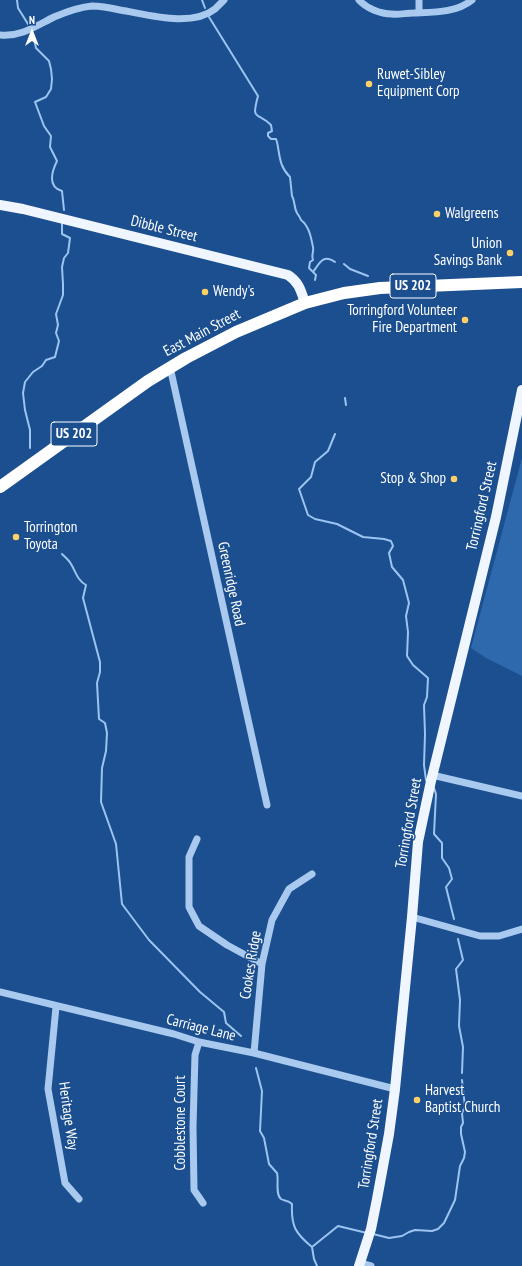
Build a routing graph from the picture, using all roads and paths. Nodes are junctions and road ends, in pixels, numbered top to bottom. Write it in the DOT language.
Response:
graph roads {
  1 [pos="224,0"];
  2 [pos="358,0"];
  3 [pos="419,0"];
  4 [pos="472,0"];
  5 [pos="419,13"];
  6 [pos="2,35"];
  7 [pos="0,205"];
  8 [pos="522,282"];
  9 [pos="305,302"];
  10 [pos="170,367"];
  11 [pos="522,390"];
  12 [pos="0,487"];
  13 [pos="431,782"];
  14 [pos="522,796"];
  15 [pos="267,806"];
  16 [pos="197,839"];
  17 [pos="312,874"];
  18 [pos="412,917"];
  19 [pos="522,929"];
  20 [pos="262,964"];
  21 [pos="0,992"];
  22 [pos="56,1007"];
  23 [pos="198,1042"];
  24 [pos="254,1053"];
  25 [pos="395,1089"];
  26 [pos="79,1200"];
  27 [pos="202,1203"];
  28 [pos="360,1264"];
  29 [pos="371,1266"];
  1 -- 6 [label="street"];
  2 -- 5 [label="street"];
  3 -- 5 [label="street"];
  4 -- 5 [label="street"];
  7 -- 9 [label="main road, Dibble Street"];
  8 -- 9 [label="highway, East Main Street / US 202"];
  9 -- 10 [label="highway, East Main Street / US 202"];
  10 -- 12 [label="highway, East Main Street / US 202"];
  10 -- 15 [label="street, Greenridge Road"];
  11 -- 13 [label="main road, Torringford Street"];
  13 -- 14 [label="street"];
  13 -- 18 [label="main road, Torringford Street"];
  16 -- 20 [label="street"];
  17 -- 20 [label="street, Cookes Ridge"];
  18 -- 19 [label="street"];
  18 -- 25 [label="main road, Torringford Street"];
  20 -- 24 [label="street, Cookes Ridge"];
  21 -- 22 [label="street, Carriage Lane"];
  22 -- 23 [label="street, Carriage Lane"];
  22 -- 26 [label="street, Heritage Way"];
  23 -- 24 [label="street, Carriage Lane"];
  23 -- 27 [label="street, Cobblestone Court"];
  24 -- 25 [label="street, Carriage Lane"];
  25 -- 28 [label="main road, Torringford Street"];
  28 -- 29 [label="street"];
}
